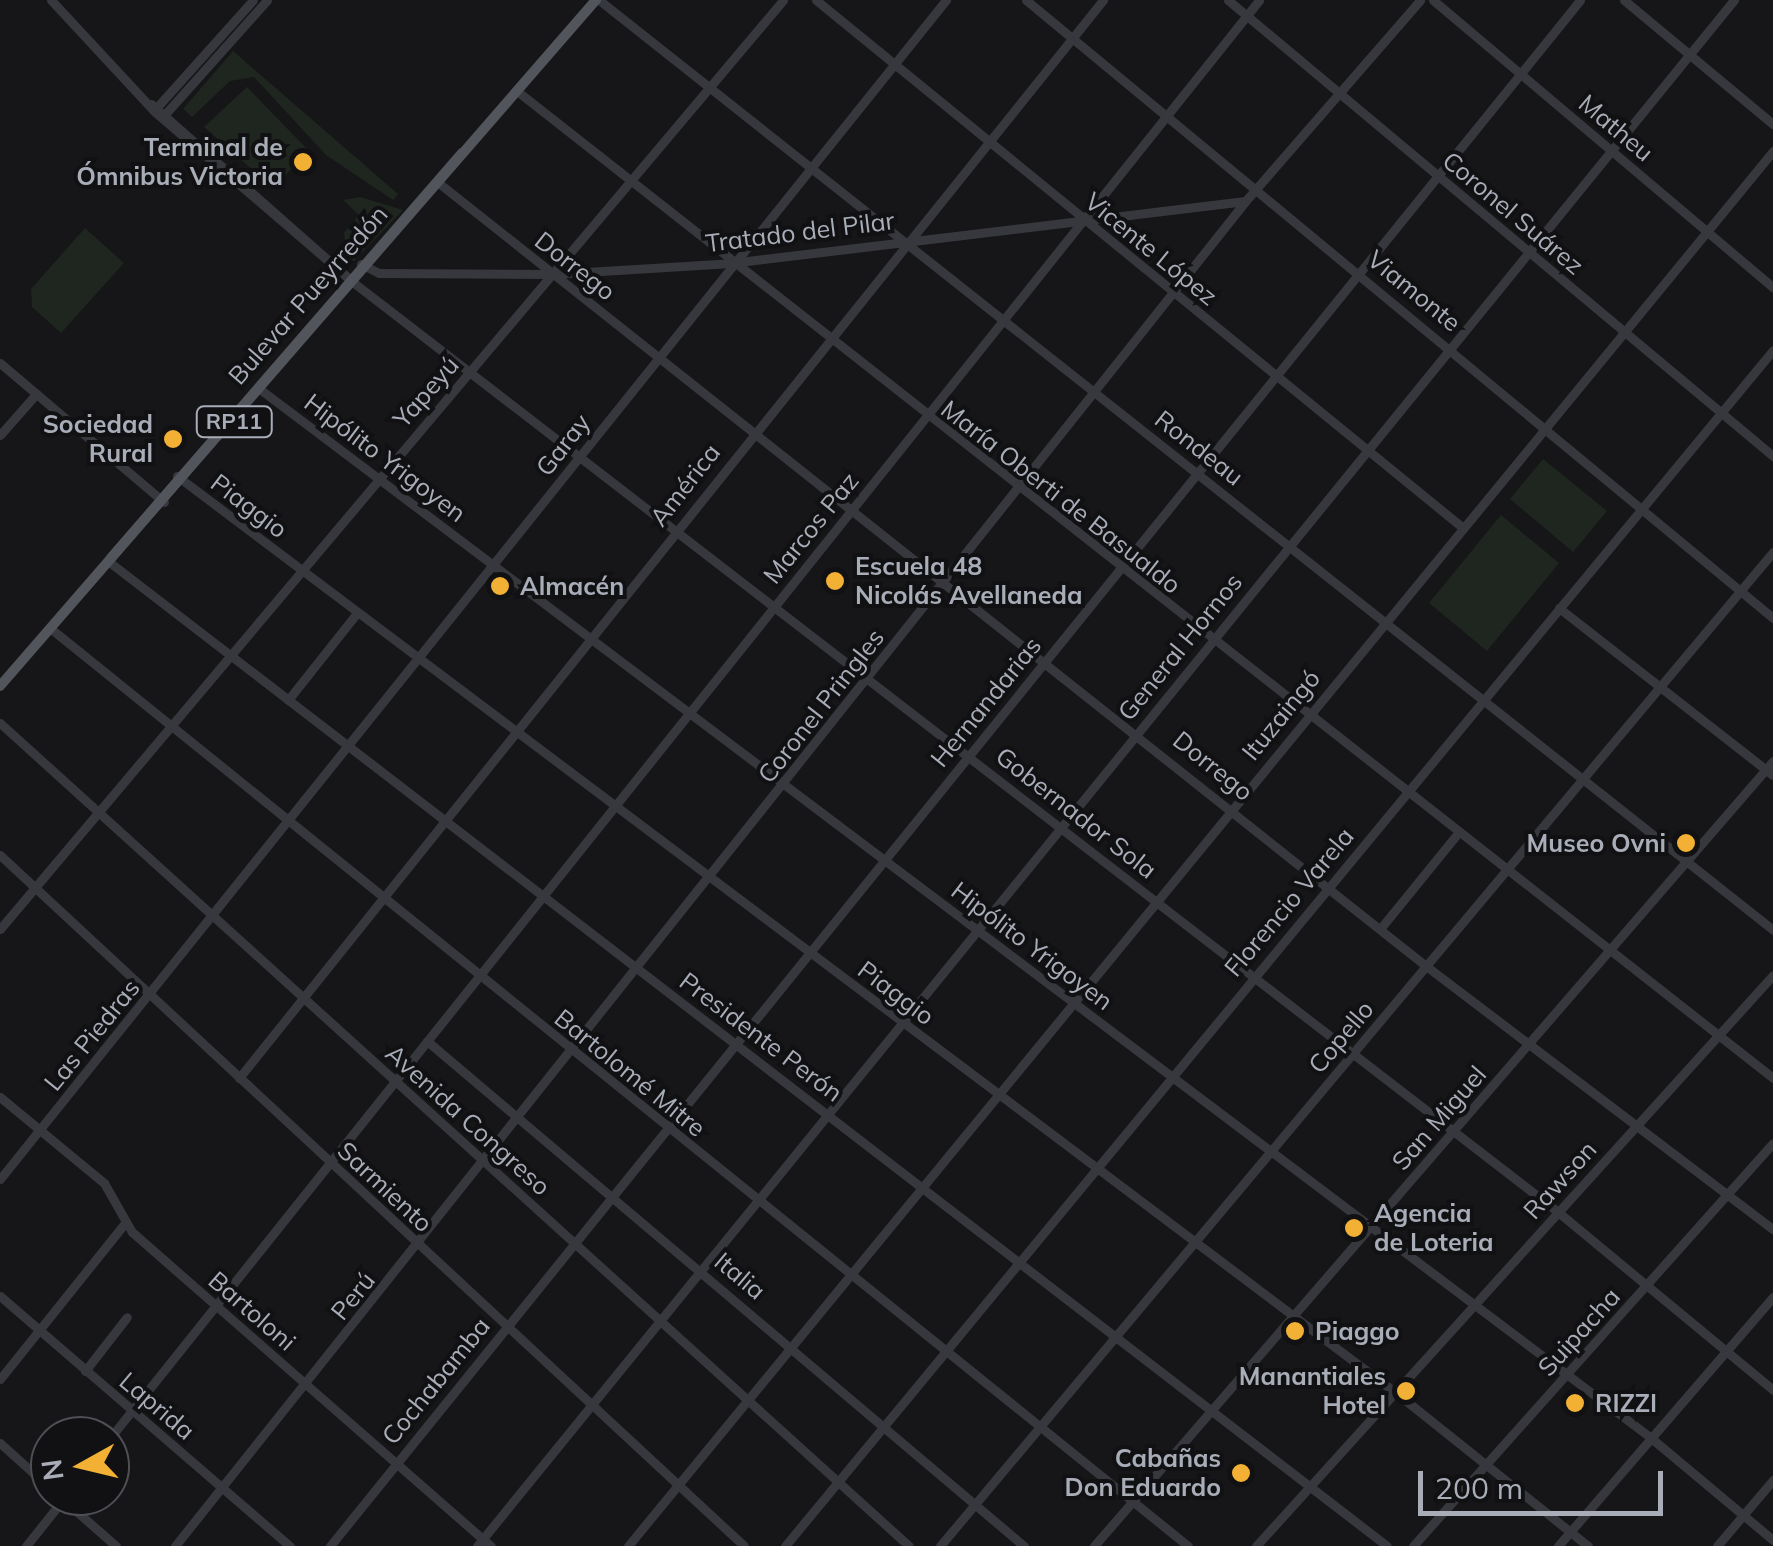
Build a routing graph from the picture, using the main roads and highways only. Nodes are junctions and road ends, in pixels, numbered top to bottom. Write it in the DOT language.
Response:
graph roads {
  1 [pos="597,0"];
  2 [pos="462,153"];
  3 [pos="364,266"];
  4 [pos="350,280"];
  5 [pos="180,478"];
  6 [pos="0,686"];
  1 -- 2 [label="main road, Bulevar Pueyrredón / RP11"];
  2 -- 3 [label="main road, Bulevar Pueyrredón / RP11"];
  2 -- 3 [label="main road, Bulevar Pueyrredón / RP11"];
  3 -- 4 [label="main road, Bulevar Pueyrredón / RP11"];
  4 -- 5 [label="main road, Bulevar Pueyrredón / RP11"];
  4 -- 5 [label="main road, Bulevar Pueyrredón / RP11"];
  5 -- 6 [label="main road, Bulevar Pueyrredón / RP11"];
}
